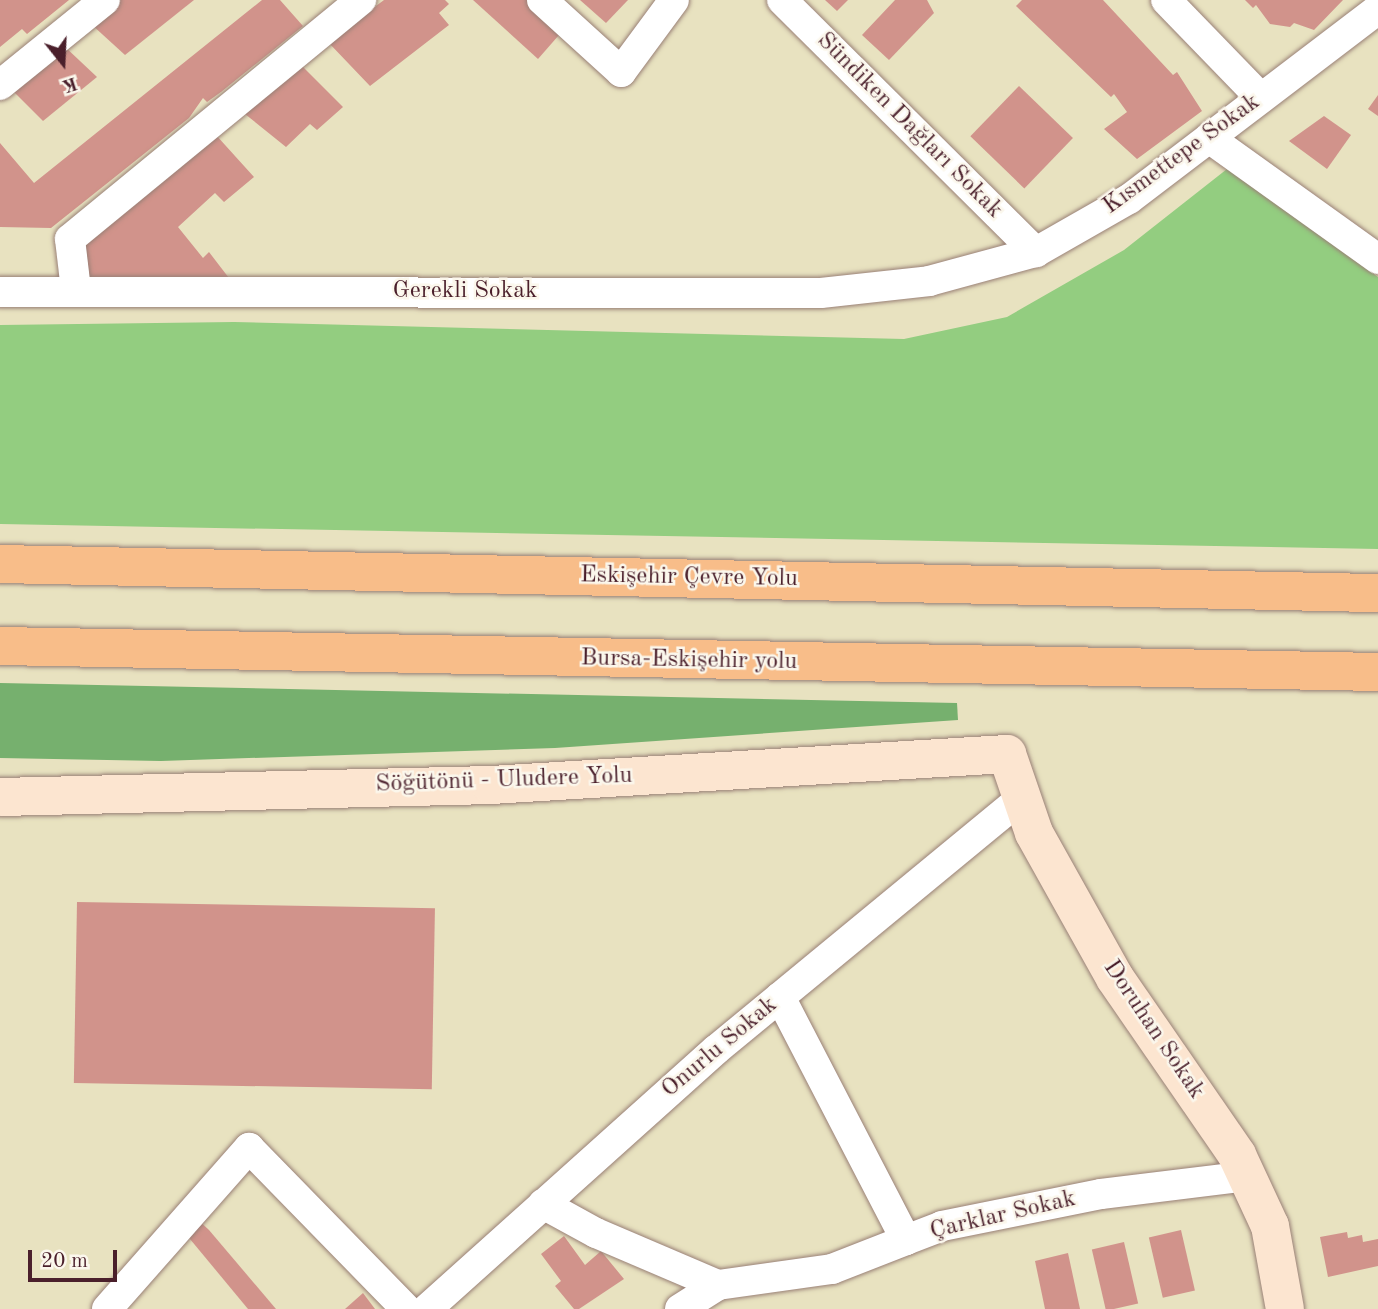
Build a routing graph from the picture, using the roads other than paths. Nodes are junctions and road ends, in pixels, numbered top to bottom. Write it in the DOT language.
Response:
graph roads {
  1 [pos="105,0"];
  2 [pos="361,0"];
  3 [pos="542,0"];
  4 [pos="674,0"];
  5 [pos="782,0"];
  6 [pos="1166,0"];
  7 [pos="1376,14"];
  8 [pos="0,85"];
  9 [pos="1261,98"];
  10 [pos="1209,138"];
  11 [pos="1036,252"];
  12 [pos="1378,259"];
  13 [pos="929,281"];
  14 [pos="76,290"];
  15 [pos="0,292"];
  16 [pos="0,564"];
  17 [pos="1378,585"];
  18 [pos="1314,593"];
  19 [pos="1378,593"];
  20 [pos="0,646"];
  21 [pos="1312,671"];
  22 [pos="1378,672"];
  23 [pos="1378,696"];
  24 [pos="1007,754"];
  25 [pos="0,797"];
  26 [pos="1022,798"];
  27 [pos="780,997"];
  28 [pos="1247,1176"];
  29 [pos="543,1204"];
  30 [pos="906,1240"];
  31 [pos="718,1285"];
  32 [pos="445,1303"];
  33 [pos="107,1309"];
  34 [pos="406,1309"];
  35 [pos="680,1309"];
  36 [pos="1285,1309"];
  1 -- 8 [label="street"];
  2 -- 14 [label="street"];
  3 -- 4 [label="street"];
  5 -- 11 [label="street, Sündiken Dağları Sokak"];
  6 -- 9 [label="street"];
  7 -- 9 [label="street, Kısmettepe Sokak"];
  9 -- 10 [label="street, Kısmettepe Sokak"];
  10 -- 11 [label="street, Kısmettepe Sokak"];
  10 -- 12 [label="street"];
  11 -- 13 [label="street, Kısmettepe Sokak"];
  13 -- 14 [label="street, Gerekli Sokak"];
  14 -- 15 [label="street, Gerekli Sokak"];
  16 -- 18 [label="highway, Eskişehir Çevre Yolu"];
  17 -- 18 [label="highway"];
  18 -- 19 [label="highway, Eskişehir Çevre Yolu"];
  20 -- 21 [label="highway, Bursa-Eskişehir yolu"];
  21 -- 22 [label="highway, Bursa-Eskişehir yolu"];
  21 -- 23 [label="highway"];
  24 -- 25 [label="street, Söğütönü - Uludere Yolu"];
  24 -- 26 [label="street, Doruhan Sokak"];
  26 -- 27 [label="street, Onurlu Sokak"];
  26 -- 28 [label="street, Doruhan Sokak"];
  27 -- 29 [label="street, Onurlu Sokak"];
  27 -- 30 [label="street, Çarklar Sokak"];
  28 -- 30 [label="street, Çarklar Sokak"];
  28 -- 36 [label="street, Doruhan Sokak"];
  29 -- 31 [label="street"];
  29 -- 32 [label="street, Onurlu Sokak"];
  30 -- 31 [label="street"];
  31 -- 35 [label="street"];
  33 -- 34 [label="street"];
}
